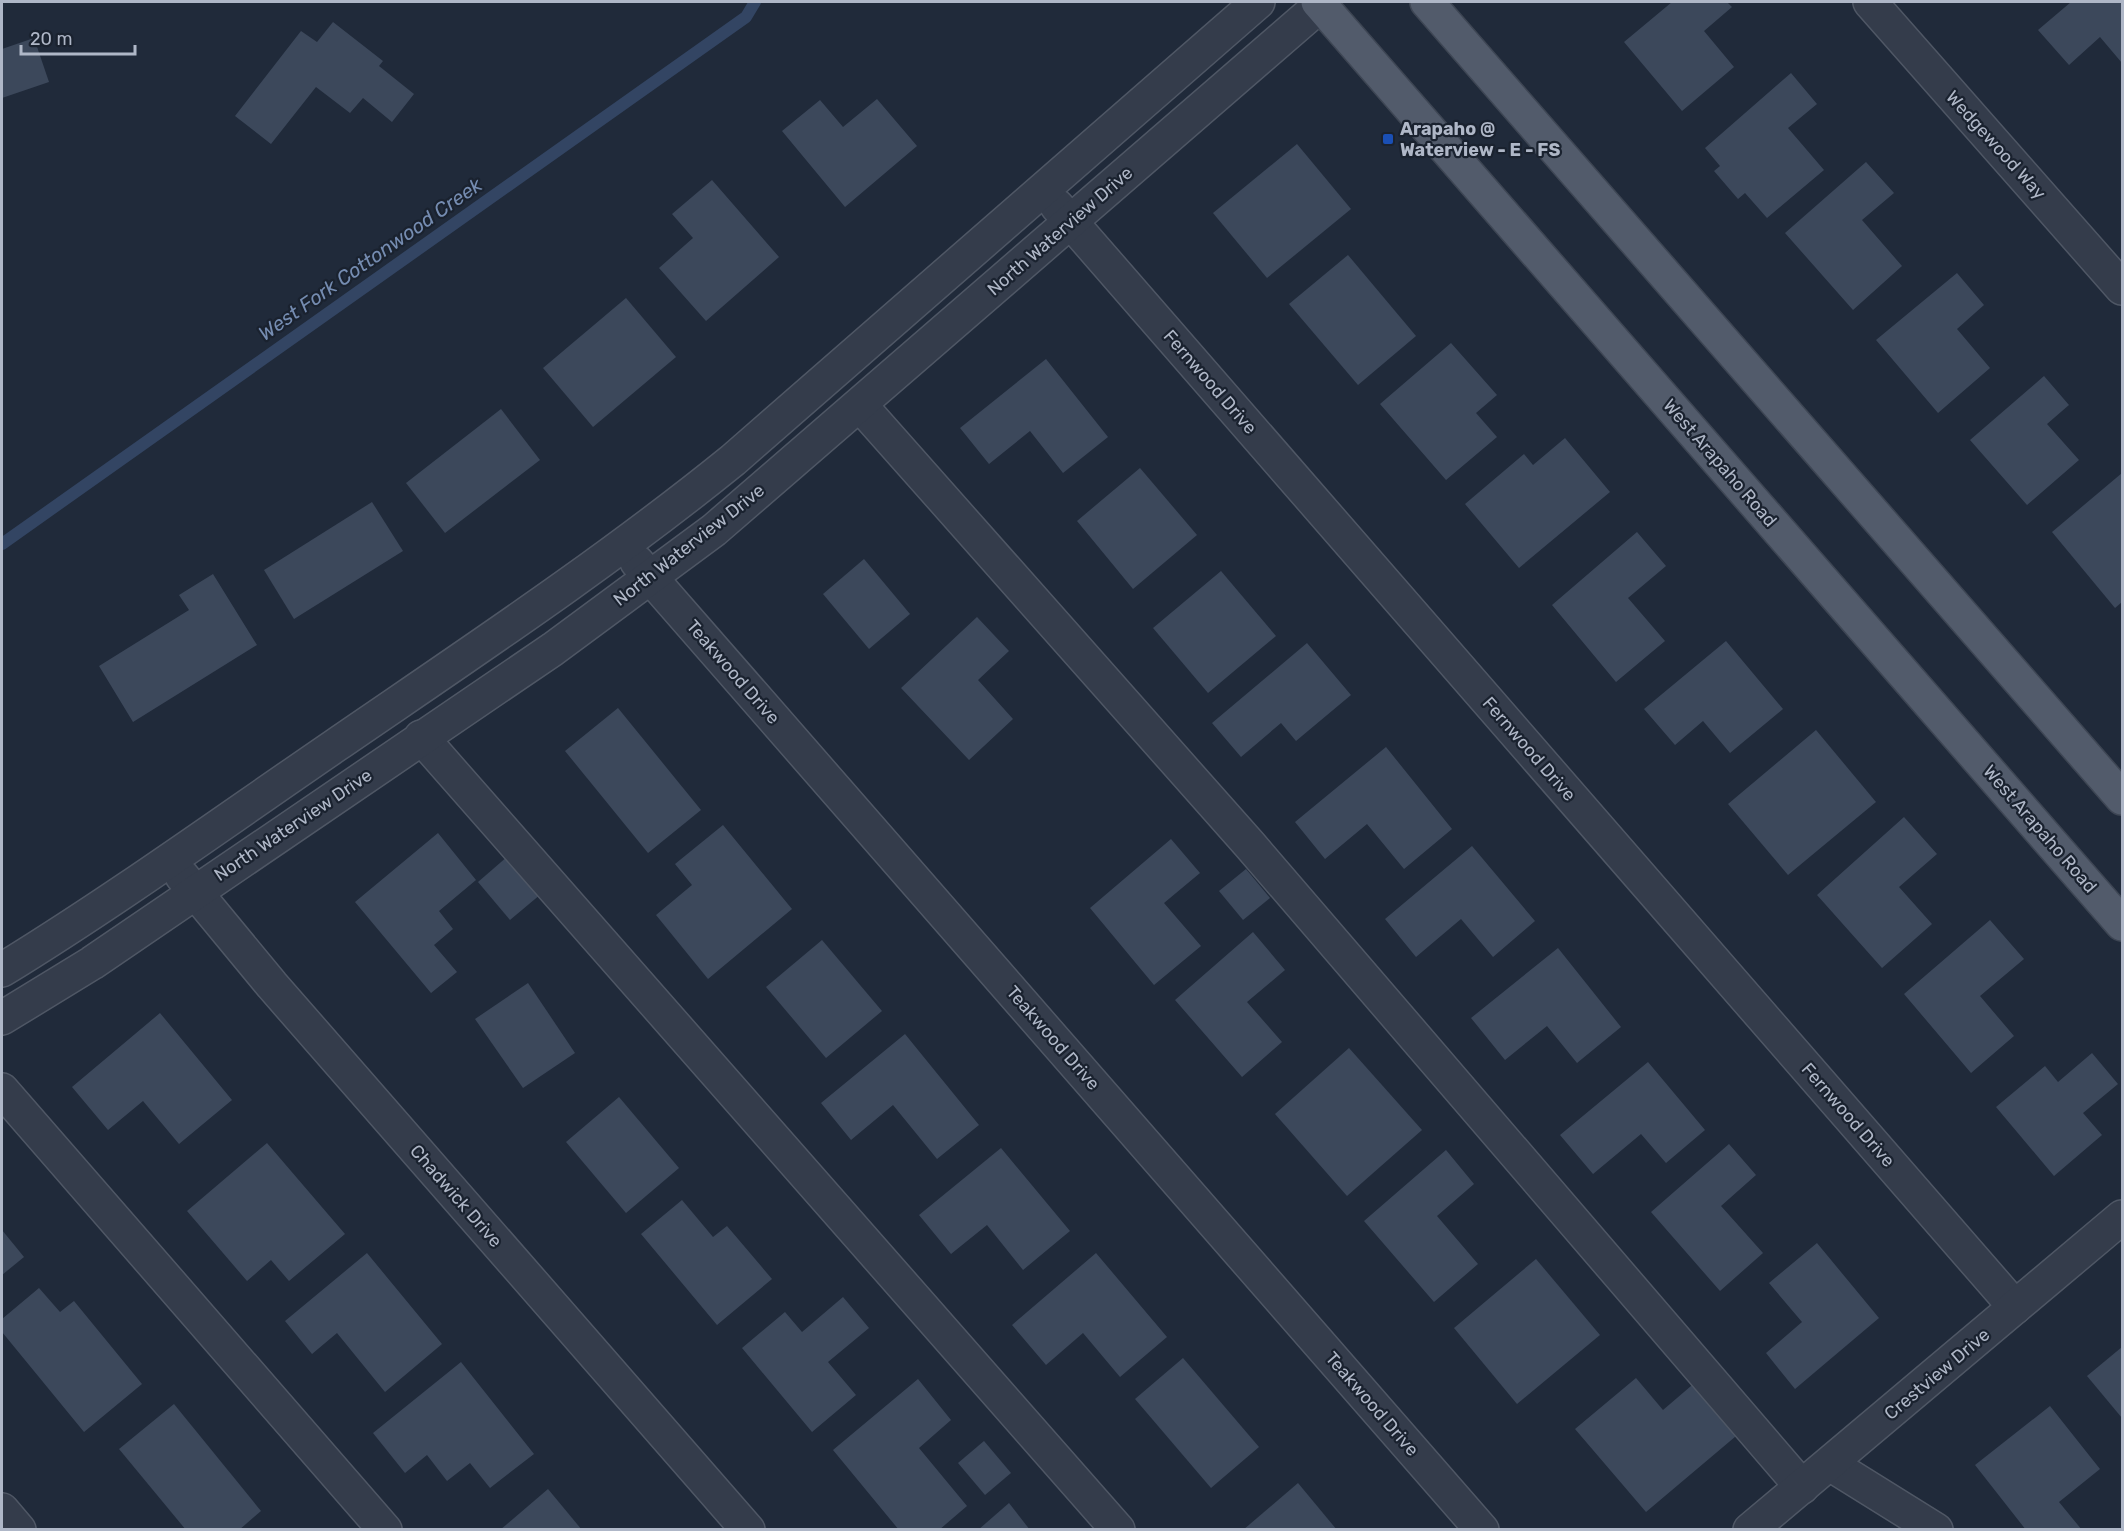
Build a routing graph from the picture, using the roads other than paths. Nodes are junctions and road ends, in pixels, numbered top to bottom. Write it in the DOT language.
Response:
graph roads {
  1 [pos="1258,2"];
  2 [pos="1427,2"];
  3 [pos="1870,2"];
  4 [pos="1321,3"];
  5 [pos="1043,190"];
  6 [pos="1071,222"];
  7 [pos="2122,288"];
  8 [pos="860,405"];
  9 [pos="623,546"];
  10 [pos="650,577"];
  11 [pos="421,737"];
  12 [pos="2122,798"];
  13 [pos="169,860"];
  14 [pos="195,892"];
  15 [pos="2122,924"];
  16 [pos="2,970"];
  17 [pos="2,1018"];
  18 [pos="2,1090"];
  19 [pos="2122,1217"];
  20 [pos="2015,1307"];
  21 [pos="1830,1464"];
  22 [pos="1802,1487"];
  23 [pos="2,1510"];
  24 [pos="19,1530"];
  25 [pos="385,1530"];
  26 [pos="748,1530"];
  27 [pos="1118,1530"];
  28 [pos="1482,1530"];
  29 [pos="1750,1530"];
  30 [pos="1936,1530"];
  1 -- 5 [label="street"];
  2 -- 12 [label="main road"];
  3 -- 7 [label="street, Wedgewood Way"];
  4 -- 6 [label="street, North Waterview Drive"];
  4 -- 15 [label="main road, West Arapaho Road"];
  5 -- 6 [label="street, Fernwood Drive"];
  5 -- 9 [label="street"];
  6 -- 8 [label="street, North Waterview Drive"];
  6 -- 20 [label="street, Fernwood Drive"];
  8 -- 10 [label="street, North Waterview Drive"];
  8 -- 22 [label="street"];
  9 -- 10 [label="street, Teakwood Drive"];
  9 -- 13 [label="street"];
  10 -- 11 [label="street, North Waterview Drive"];
  10 -- 28 [label="street, Teakwood Drive"];
  11 -- 14 [label="street, North Waterview Drive"];
  11 -- 27 [label="street"];
  13 -- 14 [label="street, Chadwick Drive"];
  13 -- 16 [label="street"];
  14 -- 17 [label="street, North Waterview Drive"];
  14 -- 26 [label="street, Chadwick Drive"];
  18 -- 25 [label="street"];
  19 -- 20 [label="street, Crestview Drive"];
  20 -- 21 [label="street, Crestview Drive"];
  21 -- 22 [label="street, Crestview Drive"];
  21 -- 30 [label="street"];
  22 -- 29 [label="street, Crestview Drive"];
  23 -- 24 [label="street"];
}
